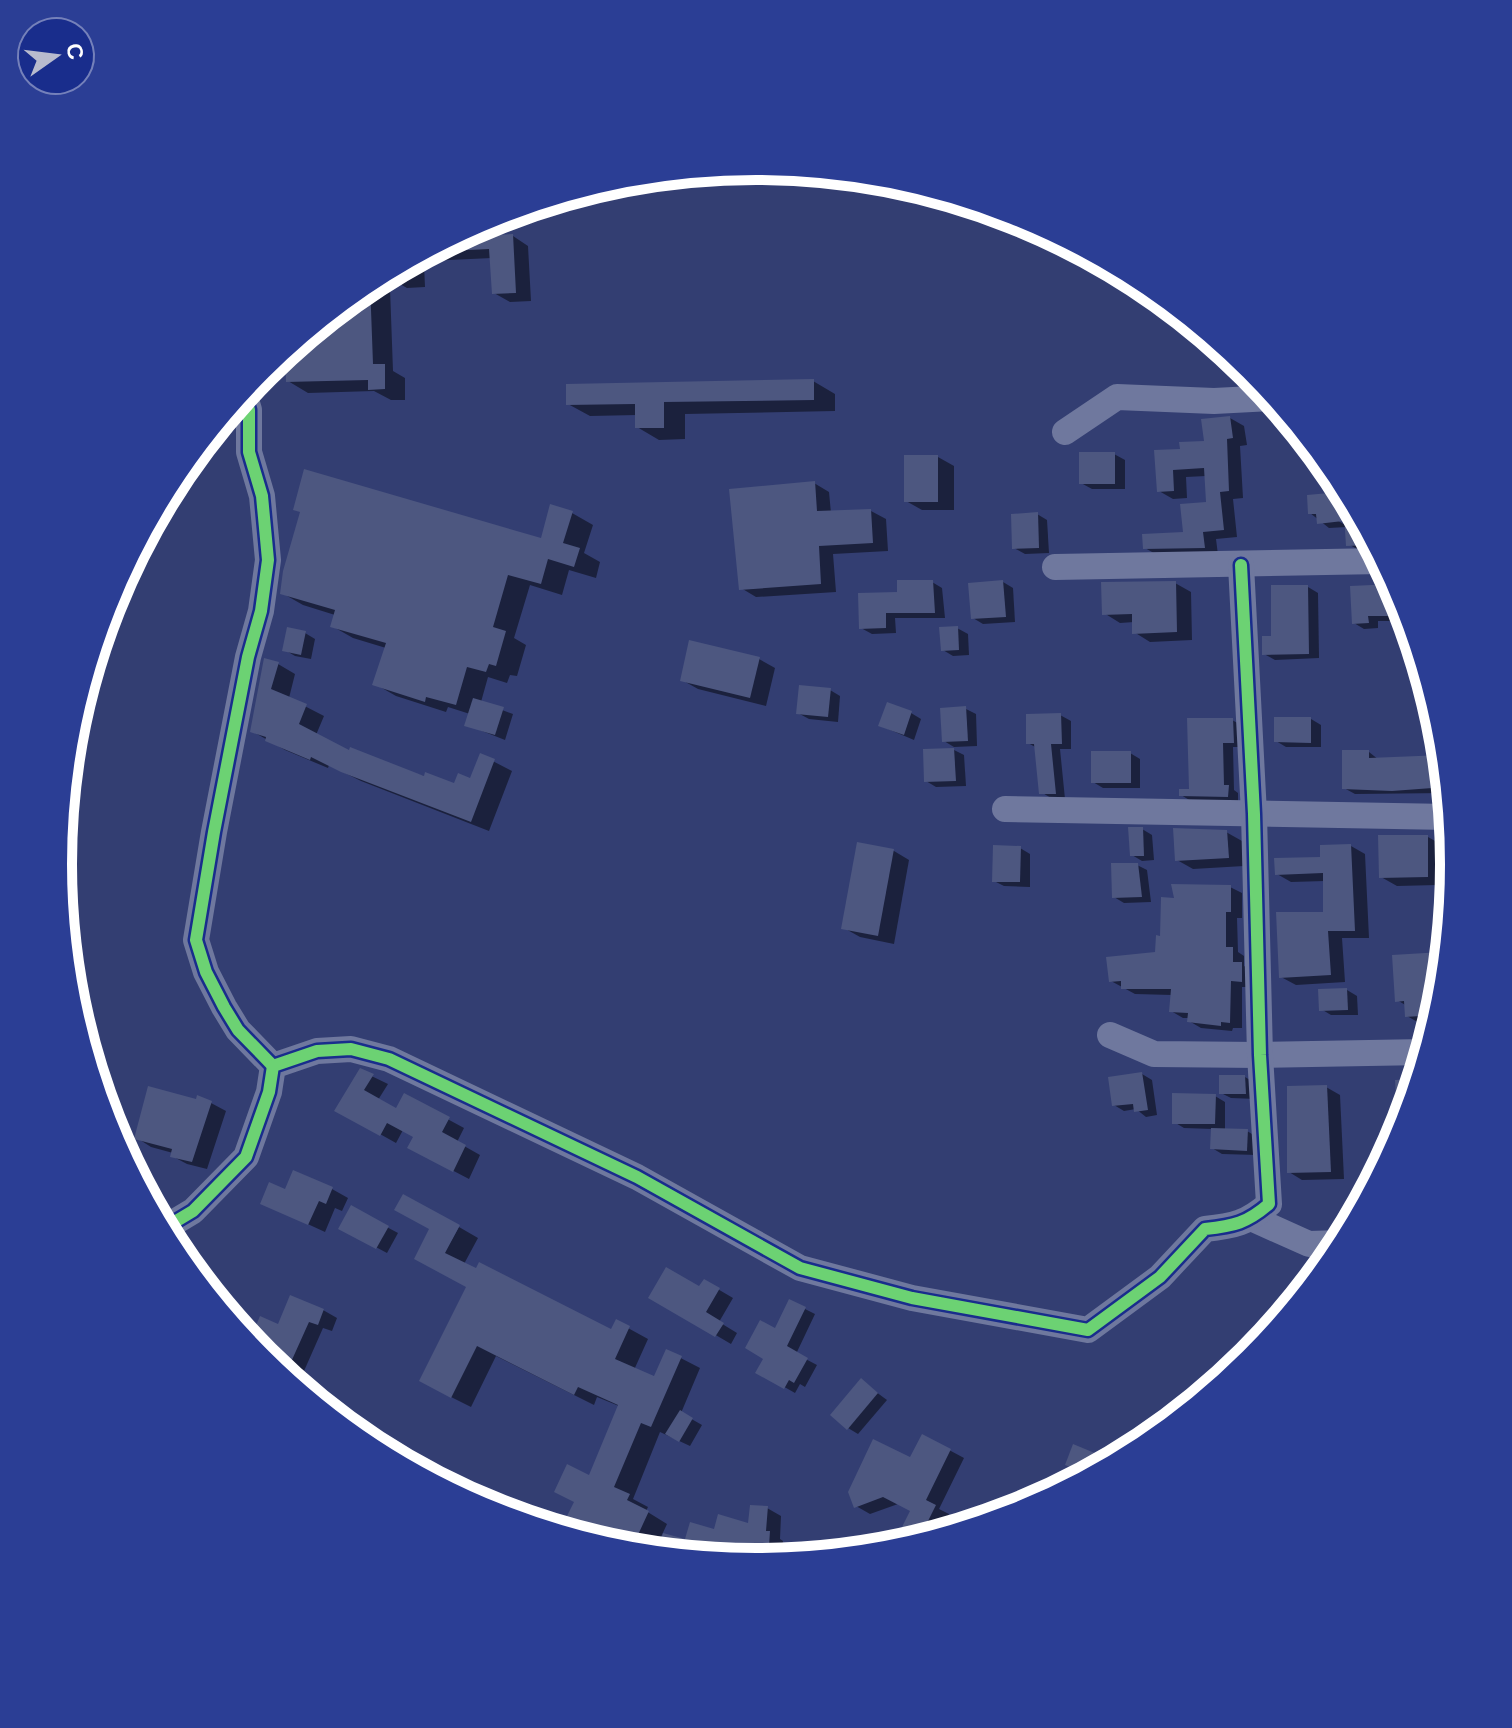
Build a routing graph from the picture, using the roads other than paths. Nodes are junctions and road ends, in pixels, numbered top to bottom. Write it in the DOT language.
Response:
graph roads {
  1 [pos="1257,399"];
  2 [pos="248,406"];
  3 [pos="1065,432"];
  4 [pos="1369,561"];
  5 [pos="1241,565"];
  6 [pos="1055,567"];
  7 [pos="1005,809"];
  8 [pos="1254,814"];
  9 [pos="1439,817"];
  10 [pos="1110,1035"];
  11 [pos="1414,1052"];
  12 [pos="1260,1055"];
  13 [pos="273,1066"];
  14 [pos="1253,1219"];
  15 [pos="174,1222"];
  16 [pos="1325,1243"];
  1 -- 3 [label="street"];
  2 -- 13 [label="street"];
  4 -- 5 [label="street"];
  5 -- 6 [label="street"];
  5 -- 8 [label="street"];
  7 -- 8 [label="street"];
  8 -- 9 [label="street"];
  8 -- 12 [label="street"];
  10 -- 12 [label="street"];
  11 -- 12 [label="street"];
  12 -- 14 [label="street"];
  13 -- 14 [label="street"];
  13 -- 15 [label="street"];
  14 -- 16 [label="street"];
}
